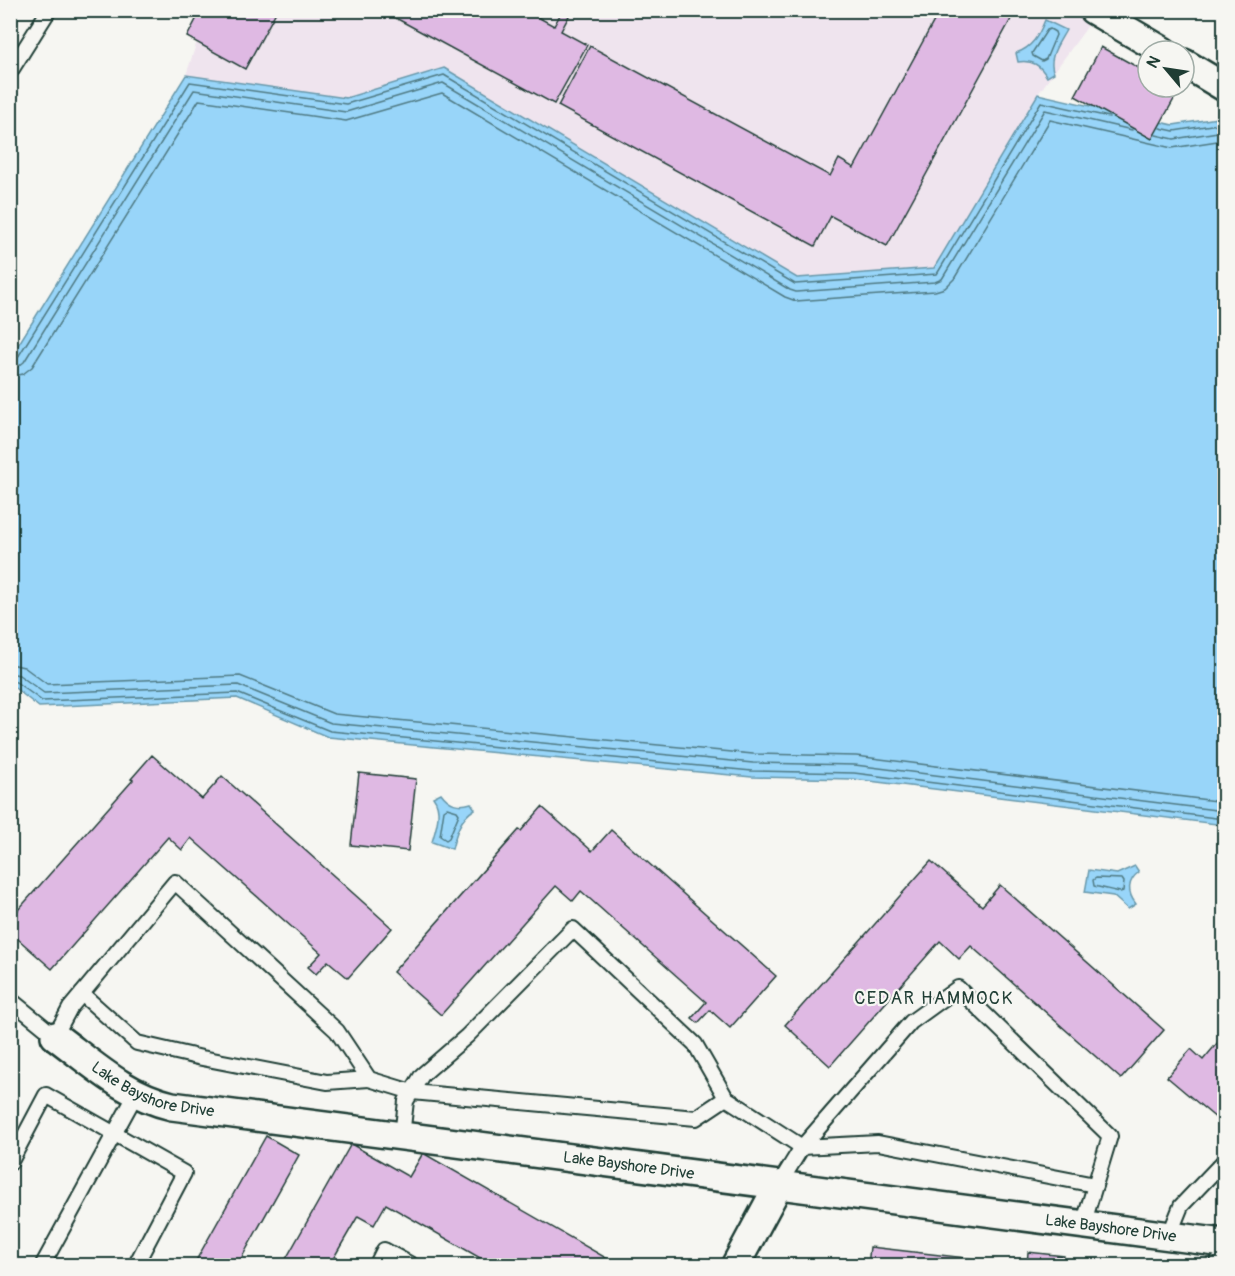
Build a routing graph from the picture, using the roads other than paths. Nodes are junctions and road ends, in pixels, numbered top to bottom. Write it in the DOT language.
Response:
graph roads {
  1 [pos="49,10"];
  2 [pos="1092,10"];
  3 [pos="1142,39"];
  4 [pos="1196,70"];
  5 [pos="10,72"];
  6 [pos="1224,87"];
  7 [pos="82,994"];
  8 [pos="11,1001"];
  9 [pos="55,1036"];
  10 [pos="369,1079"];
  11 [pos="412,1092"];
  12 [pos="136,1094"];
  13 [pos="726,1098"];
  14 [pos="115,1132"];
  15 [pos="402,1136"];
  16 [pos="802,1148"];
  17 [pos="1224,1161"];
  18 [pos="10,1163"];
  19 [pos="1095,1185"];
  20 [pos="778,1186"];
  21 [pos="1083,1225"];
  22 [pos="1169,1236"];
  23 [pos="1224,1243"];
  24 [pos="42,1266"];
  25 [pos="135,1266"];
  26 [pos="376,1266"];
  27 [pos="413,1266"];
  28 [pos="735,1266"];
  1 -- 5 [label="lane"];
  2 -- 3 [label="street"];
  4 -- 6 [label="street"];
  7 -- 9 [label="lane"];
  7 -- 10 [label="lane"];
  7 -- 10 [label="lane"];
  8 -- 9 [label="lane"];
  9 -- 12 [label="street, Lake Bayshore Drive"];
  10 -- 11 [label="lane"];
  11 -- 13 [label="lane"];
  11 -- 13 [label="lane"];
  11 -- 15 [label="lane"];
  12 -- 14 [label="lane"];
  12 -- 15 [label="street, Lake Bayshore Drive"];
  13 -- 16 [label="lane"];
  14 -- 18 [label="lane"];
  14 -- 24 [label="lane"];
  14 -- 25 [label="lane"];
  15 -- 20 [label="street, Lake Bayshore Drive"];
  16 -- 19 [label="lane"];
  16 -- 19 [label="lane"];
  16 -- 20 [label="lane"];
  17 -- 22 [label="lane"];
  19 -- 21 [label="lane"];
  20 -- 21 [label="street, Lake Bayshore Drive"];
  20 -- 28 [label="street"];
  21 -- 22 [label="street, Lake Bayshore Drive"];
  22 -- 23 [label="street, Lake Bayshore Drive"];
  26 -- 27 [label="lane"];
}
